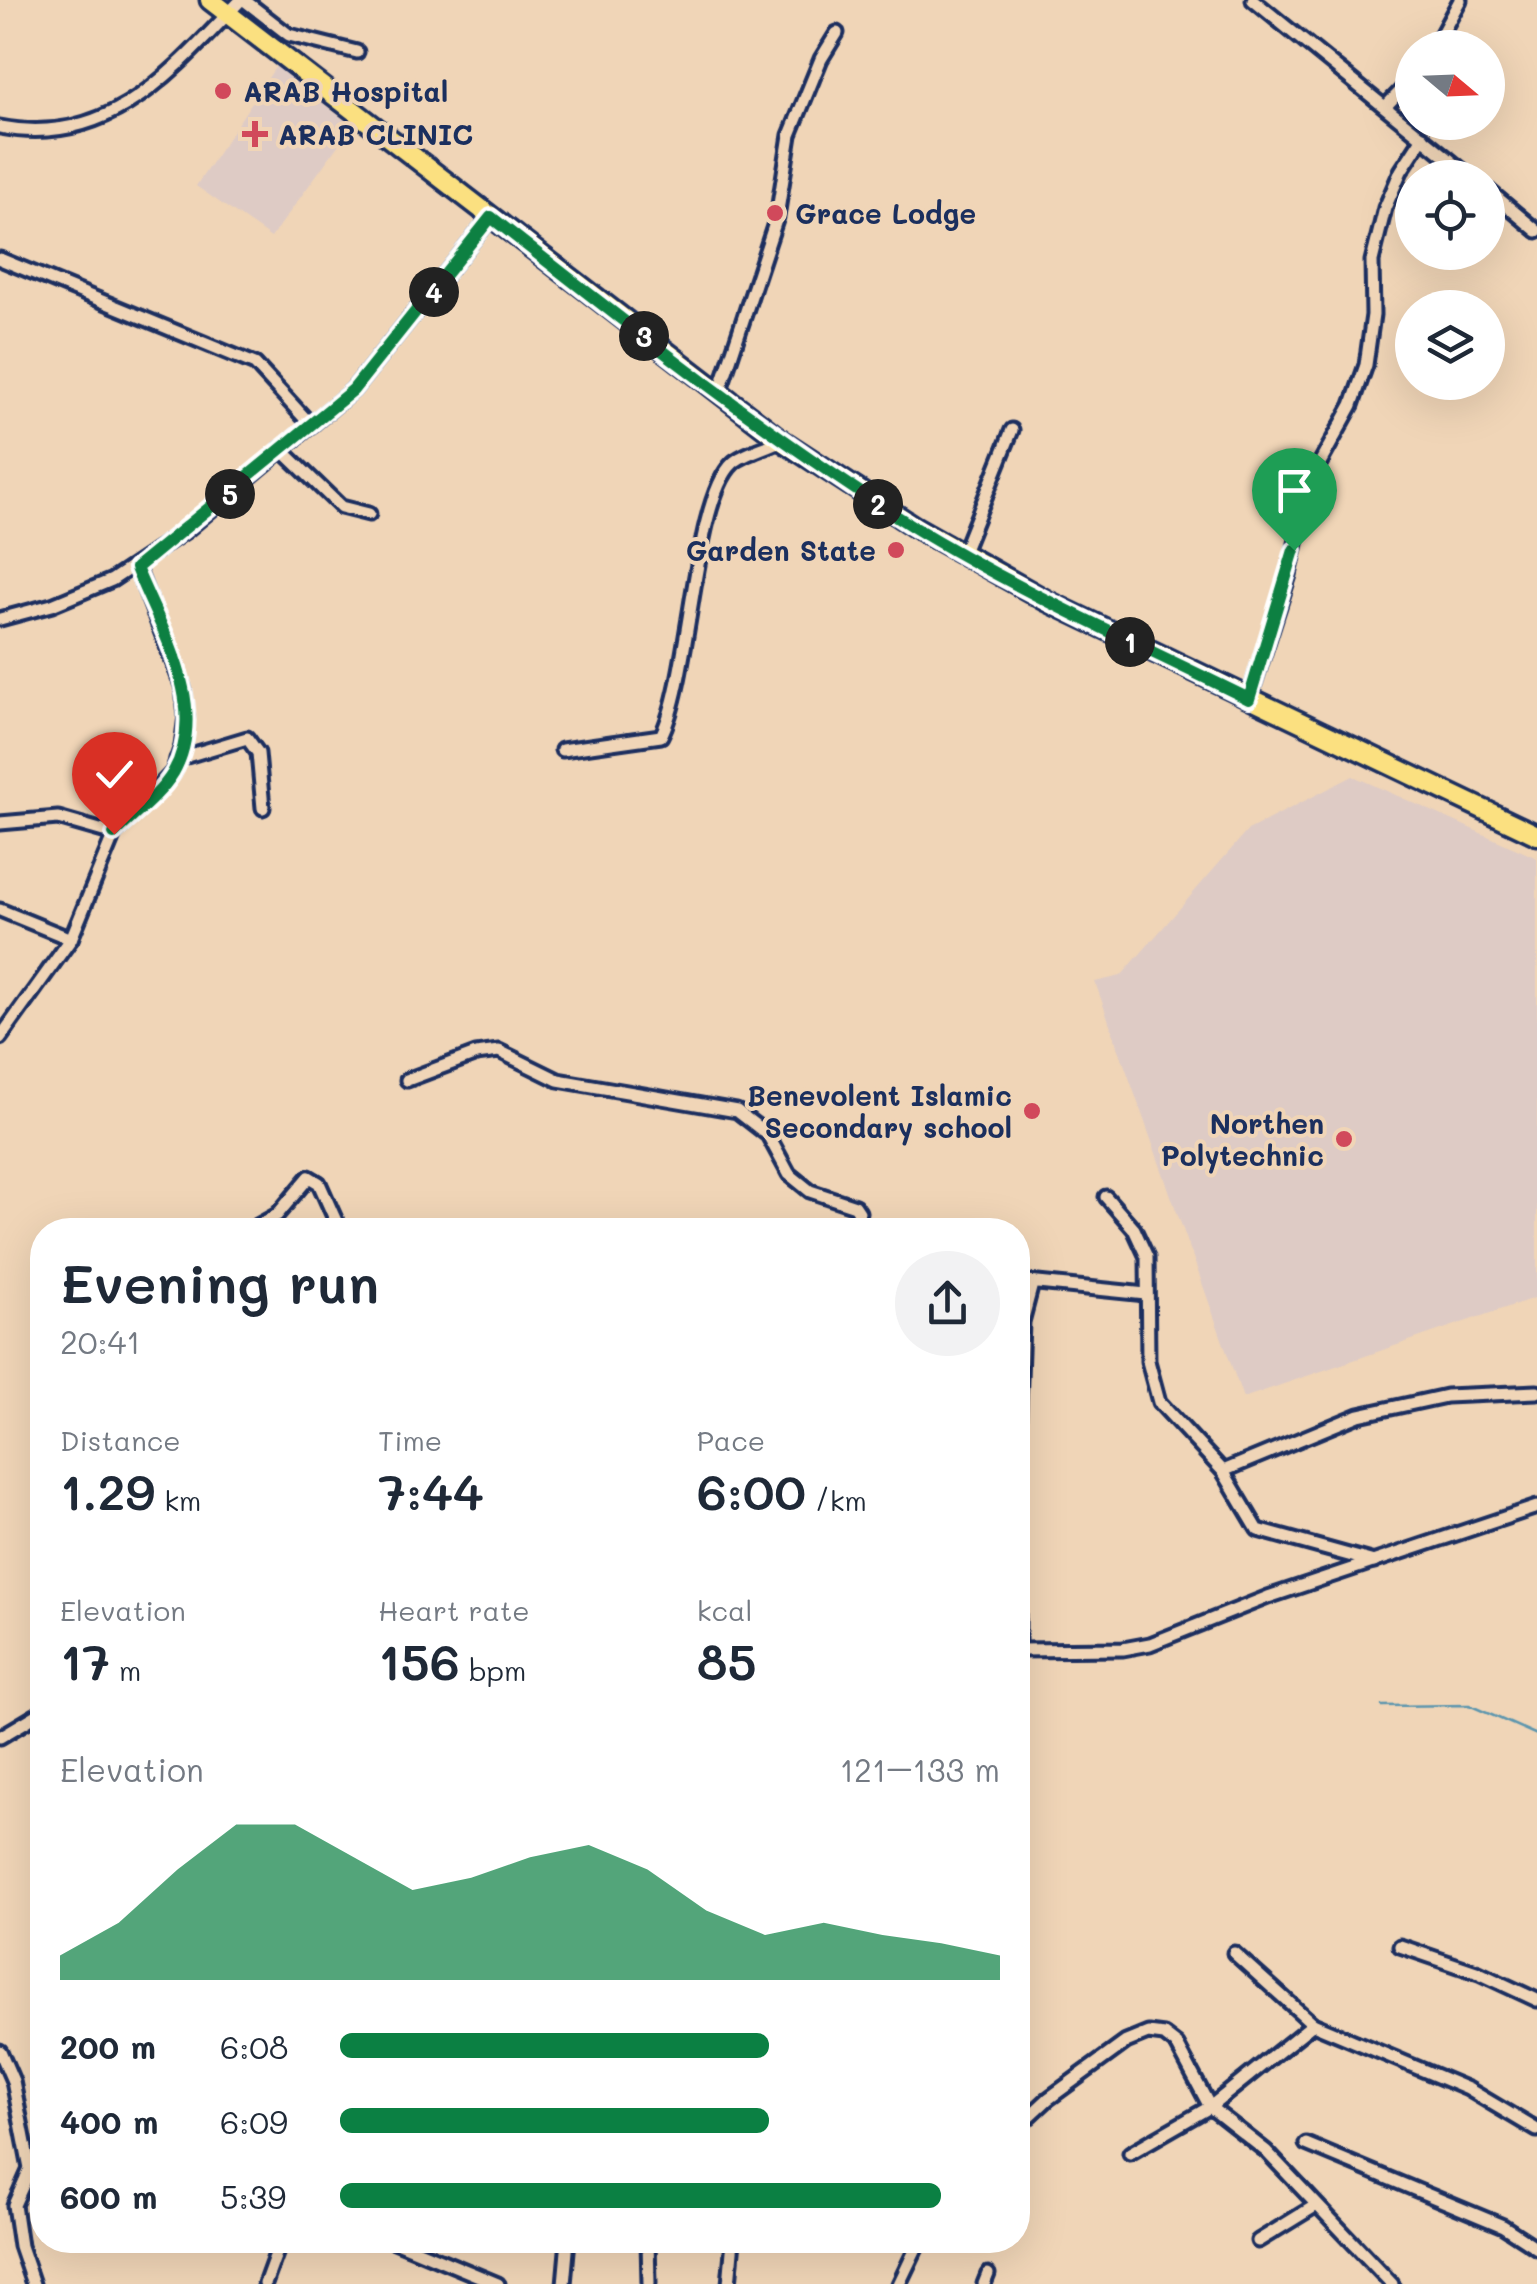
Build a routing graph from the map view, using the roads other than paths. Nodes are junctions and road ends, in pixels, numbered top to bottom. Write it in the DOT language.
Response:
graph roads {
  1 [pos="210,0"];
  2 [pos="1253,0"];
  3 [pos="1460,0"];
  4 [pos="237,5"];
  5 [pos="1444,30"];
  6 [pos="837,32"];
  7 [pos="357,52"];
  8 [pos="1395,97"];
  9 [pos="1386,106"];
  10 [pos="1395,113"];
  11 [pos="0,127"];
  12 [pos="1422,140"];
  13 [pos="1428,140"];
  14 [pos="1451,160"];
  15 [pos="1505,205"];
  16 [pos="491,217"];
  17 [pos="1537,232"];
  18 [pos="0,259"];
  19 [pos="719,394"];
  20 [pos="311,425"];
  21 [pos="1012,430"];
  22 [pos="781,440"];
  23 [pos="281,449"];
  24 [pos="369,514"];
  25 [pos="962,555"];
  26 [pos="136,568"];
  27 [pos="0,618"];
  28 [pos="1249,699"];
  29 [pos="562,750"];
  30 [pos="177,760"];
  31 [pos="263,808"];
  32 [pos="0,823"];
  33 [pos="114,834"];
  34 [pos="1537,836"];
  35 [pos="0,910"];
  36 [pos="71,940"];
  37 [pos="0,1038"];
  38 [pos="406,1080"];
  39 [pos="1106,1197"];
  40 [pos="271,1218"];
  41 [pos="335,1218"];
  42 [pos="857,1218"];
  43 [pos="1032,1284"];
  44 [pos="1030,1292"];
  45 [pos="1146,1294"];
  46 [pos="1537,1392"];
  47 [pos="1223,1471"];
  48 [pos="1537,1508"];
  49 [pos="1374,1562"];
  50 [pos="1030,1646"];
  51 [pos="30,1719"];
  52 [pos="0,1737"];
  53 [pos="1400,1946"];
  54 [pos="1234,1954"];
  55 [pos="1537,2000"];
  56 [pos="1312,2024"];
  57 [pos="0,2051"];
  58 [pos="1210,2107"];
  59 [pos="1030,2117"];
  60 [pos="1537,2130"];
  61 [pos="1306,2144"];
  62 [pos="1130,2153"];
  63 [pos="1316,2206"];
  64 [pos="1258,2242"];
  65 [pos="1537,2248"];
  66 [pos="276,2253"];
  67 [pos="423,2253"];
  68 [pos="567,2253"];
  69 [pos="649,2253"];
  70 [pos="732,2253"];
  71 [pos="910,2253"];
  72 [pos="33,2284"];
  73 [pos="265,2284"];
  74 [pos="498,2284"];
  75 [pos="564,2284"];
  76 [pos="650,2284"];
  77 [pos="730,2284"];
  78 [pos="899,2284"];
  79 [pos="1392,2284"];
  1 -- 4 [label="main road"];
  2 -- 9 [label="street"];
  3 -- 5 [label="street"];
  4 -- 7 [label="street"];
  4 -- 11 [label="street"];
  4 -- 16 [label="main road"];
  6 -- 19 [label="street"];
  8 -- 9 [label="street"];
  9 -- 10 [label="street"];
  12 -- 28 [label="street"];
  13 -- 14 [label="street"];
  15 -- 17 [label="street"];
  16 -- 19 [label="main road"];
  16 -- 20 [label="street"];
  18 -- 20 [label="street"];
  19 -- 22 [label="main road"];
  20 -- 23 [label="street"];
  21 -- 25 [label="street"];
  22 -- 25 [label="main road"];
  22 -- 29 [label="street"];
  23 -- 24 [label="street"];
  23 -- 26 [label="street"];
  25 -- 28 [label="main road"];
  26 -- 27 [label="street"];
  26 -- 30 [label="street"];
  28 -- 34 [label="main road"];
  30 -- 31 [label="street"];
  30 -- 33 [label="street"];
  32 -- 33 [label="street"];
  33 -- 36 [label="street"];
  35 -- 36 [label="street"];
  36 -- 37 [label="street"];
  38 -- 42 [label="street"];
  39 -- 45 [label="street"];
  40 -- 41 [label="street"];
  43 -- 44 [label="street"];
  43 -- 45 [label="street"];
  45 -- 47 [label="street"];
  46 -- 47 [label="street"];
  47 -- 49 [label="street"];
  48 -- 49 [label="street"];
  49 -- 50 [label="street"];
  51 -- 52 [label="street"];
  53 -- 55 [label="street"];
  54 -- 56 [label="street"];
  56 -- 58 [label="street"];
  56 -- 60 [label="street"];
  57 -- 72 [label="street"];
  58 -- 59 [label="street"];
  58 -- 62 [label="street"];
  58 -- 63 [label="street"];
  61 -- 65 [label="street"];
  63 -- 64 [label="street"];
  63 -- 79 [label="street"];
  66 -- 73 [label="street"];
  67 -- 74 [label="street"];
  68 -- 75 [label="street"];
  69 -- 76 [label="street"];
  70 -- 77 [label="street"];
  71 -- 78 [label="street"];
}
